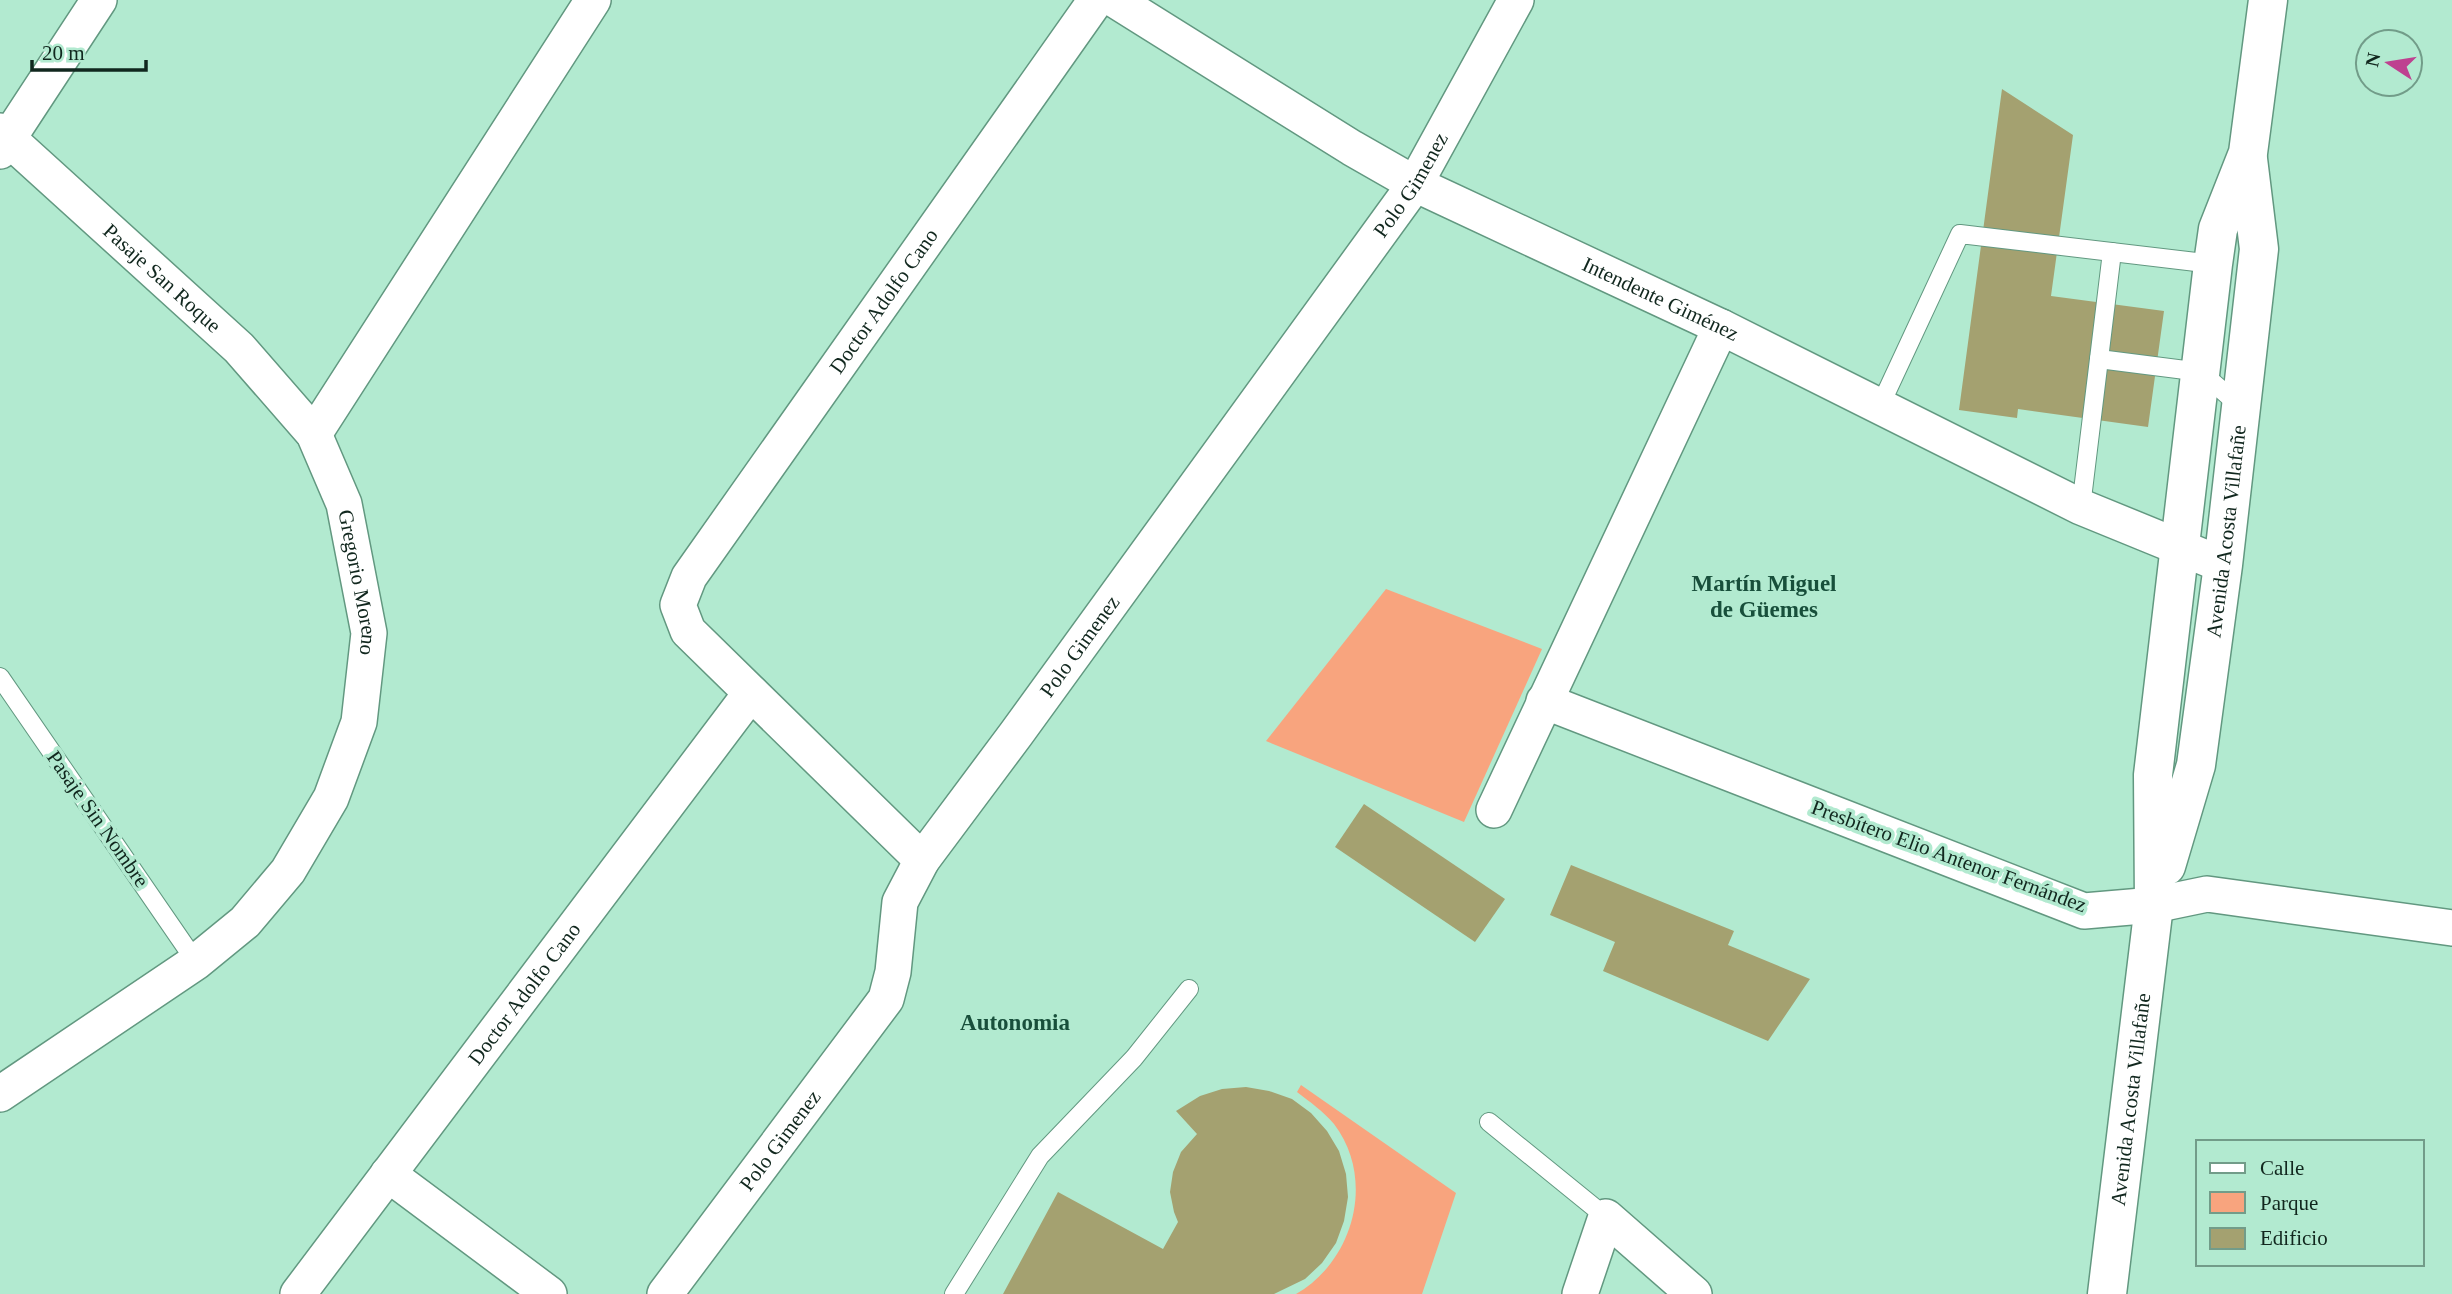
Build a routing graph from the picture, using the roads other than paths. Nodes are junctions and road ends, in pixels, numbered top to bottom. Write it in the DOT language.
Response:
graph roads {
  1 [pos="99,0"];
  2 [pos="593,0"];
  3 [pos="1096,0"];
  4 [pos="1115,0"];
  5 [pos="1516,0"];
  6 [pos="2268,0"];
  7 [pos="3,140"];
  8 [pos="2248,153"];
  9 [pos="1415,184"];
  10 [pos="2112,252"];
  11 [pos="2213,264"];
  12 [pos="1721,327"];
  13 [pos="2099,359"];
  14 [pos="2201,372"];
  15 [pos="1880,406"];
  16 [pos="2241,407"];
  17 [pos="314,434"];
  18 [pos="2081,507"];
  19 [pos="2179,549"];
  20 [pos="2223,565"];
  21 [pos="0,677"];
  22 [pos="751,693"];
  23 [pos="1545,701"];
  24 [pos="1494,810"];
  25 [pos="922,860"];
  26 [pos="2154,905"];
  27 [pos="2452,928"];
  28 [pos="196,962"];
  29 [pos="1189,989"];
  30 [pos="0,1094"];
  31 [pos="1489,1122"];
  32 [pos="388,1174"];
  33 [pos="1606,1217"];
  34 [pos="298,1294"];
  35 [pos="549,1294"];
  36 [pos="665,1294"];
  37 [pos="954,1294"];
  38 [pos="1580,1294"];
  39 [pos="1694,1294"];
  40 [pos="2107,1294"];
  1 -- 7 [label="street"];
  2 -- 17 [label="street"];
  3 -- 22 [label="street, Doctor Adolfo Cano"];
  4 -- 9 [label="street, Intendente Giménez"];
  5 -- 9 [label="street, Polo Gimenez"];
  6 -- 8 [label="main road, Avenida Acosta Villafañe"];
  7 -- 17 [label="street, Pasaje San Roque"];
  8 -- 11 [label="main road, Avenida Acosta Villafañe"];
  8 -- 16 [label="main road, Avenida Acosta Villafañe"];
  9 -- 12 [label="street, Intendente Giménez"];
  9 -- 25 [label="street, Polo Gimenez"];
  10 -- 11 [label="lane"];
  10 -- 13 [label="lane"];
  10 -- 15 [label="lane"];
  11 -- 14 [label="main road, Avenida Acosta Villafañe"];
  12 -- 15 [label="street, Intendente Giménez"];
  12 -- 23 [label="street"];
  13 -- 14 [label="lane"];
  13 -- 18 [label="lane"];
  14 -- 16 [label="lane"];
  14 -- 19 [label="main road, Avenida Acosta Villafañe"];
  15 -- 18 [label="street, Intendente Giménez"];
  16 -- 20 [label="main road, Avenida Acosta Villafañe"];
  17 -- 28 [label="street, Gregorio Moreno"];
  18 -- 19 [label="street, Intendente Giménez"];
  19 -- 20 [label="street, Intendente Giménez"];
  19 -- 26 [label="main road, Avenida Acosta Villafañe"];
  20 -- 26 [label="main road, Avenida Acosta Villafañe"];
  21 -- 28 [label="lane, Pasaje Sin Nombre"];
  22 -- 25 [label="street"];
  22 -- 32 [label="street, Doctor Adolfo Cano"];
  23 -- 24 [label="street"];
  23 -- 26 [label="street, Presbítero Elio Antenor Fernández"];
  25 -- 36 [label="street, Polo Gimenez"];
  26 -- 27 [label="street, Presbítero Elio Antenor Fernández"];
  26 -- 40 [label="main road, Avenida Acosta Villafañe"];
  28 -- 30 [label="street, Gregorio Moreno"];
  29 -- 37 [label="lane"];
  31 -- 33 [label="lane"];
  32 -- 34 [label="street, Doctor Adolfo Cano"];
  32 -- 35 [label="street"];
  33 -- 38 [label="street"];
  33 -- 39 [label="street"];
}
